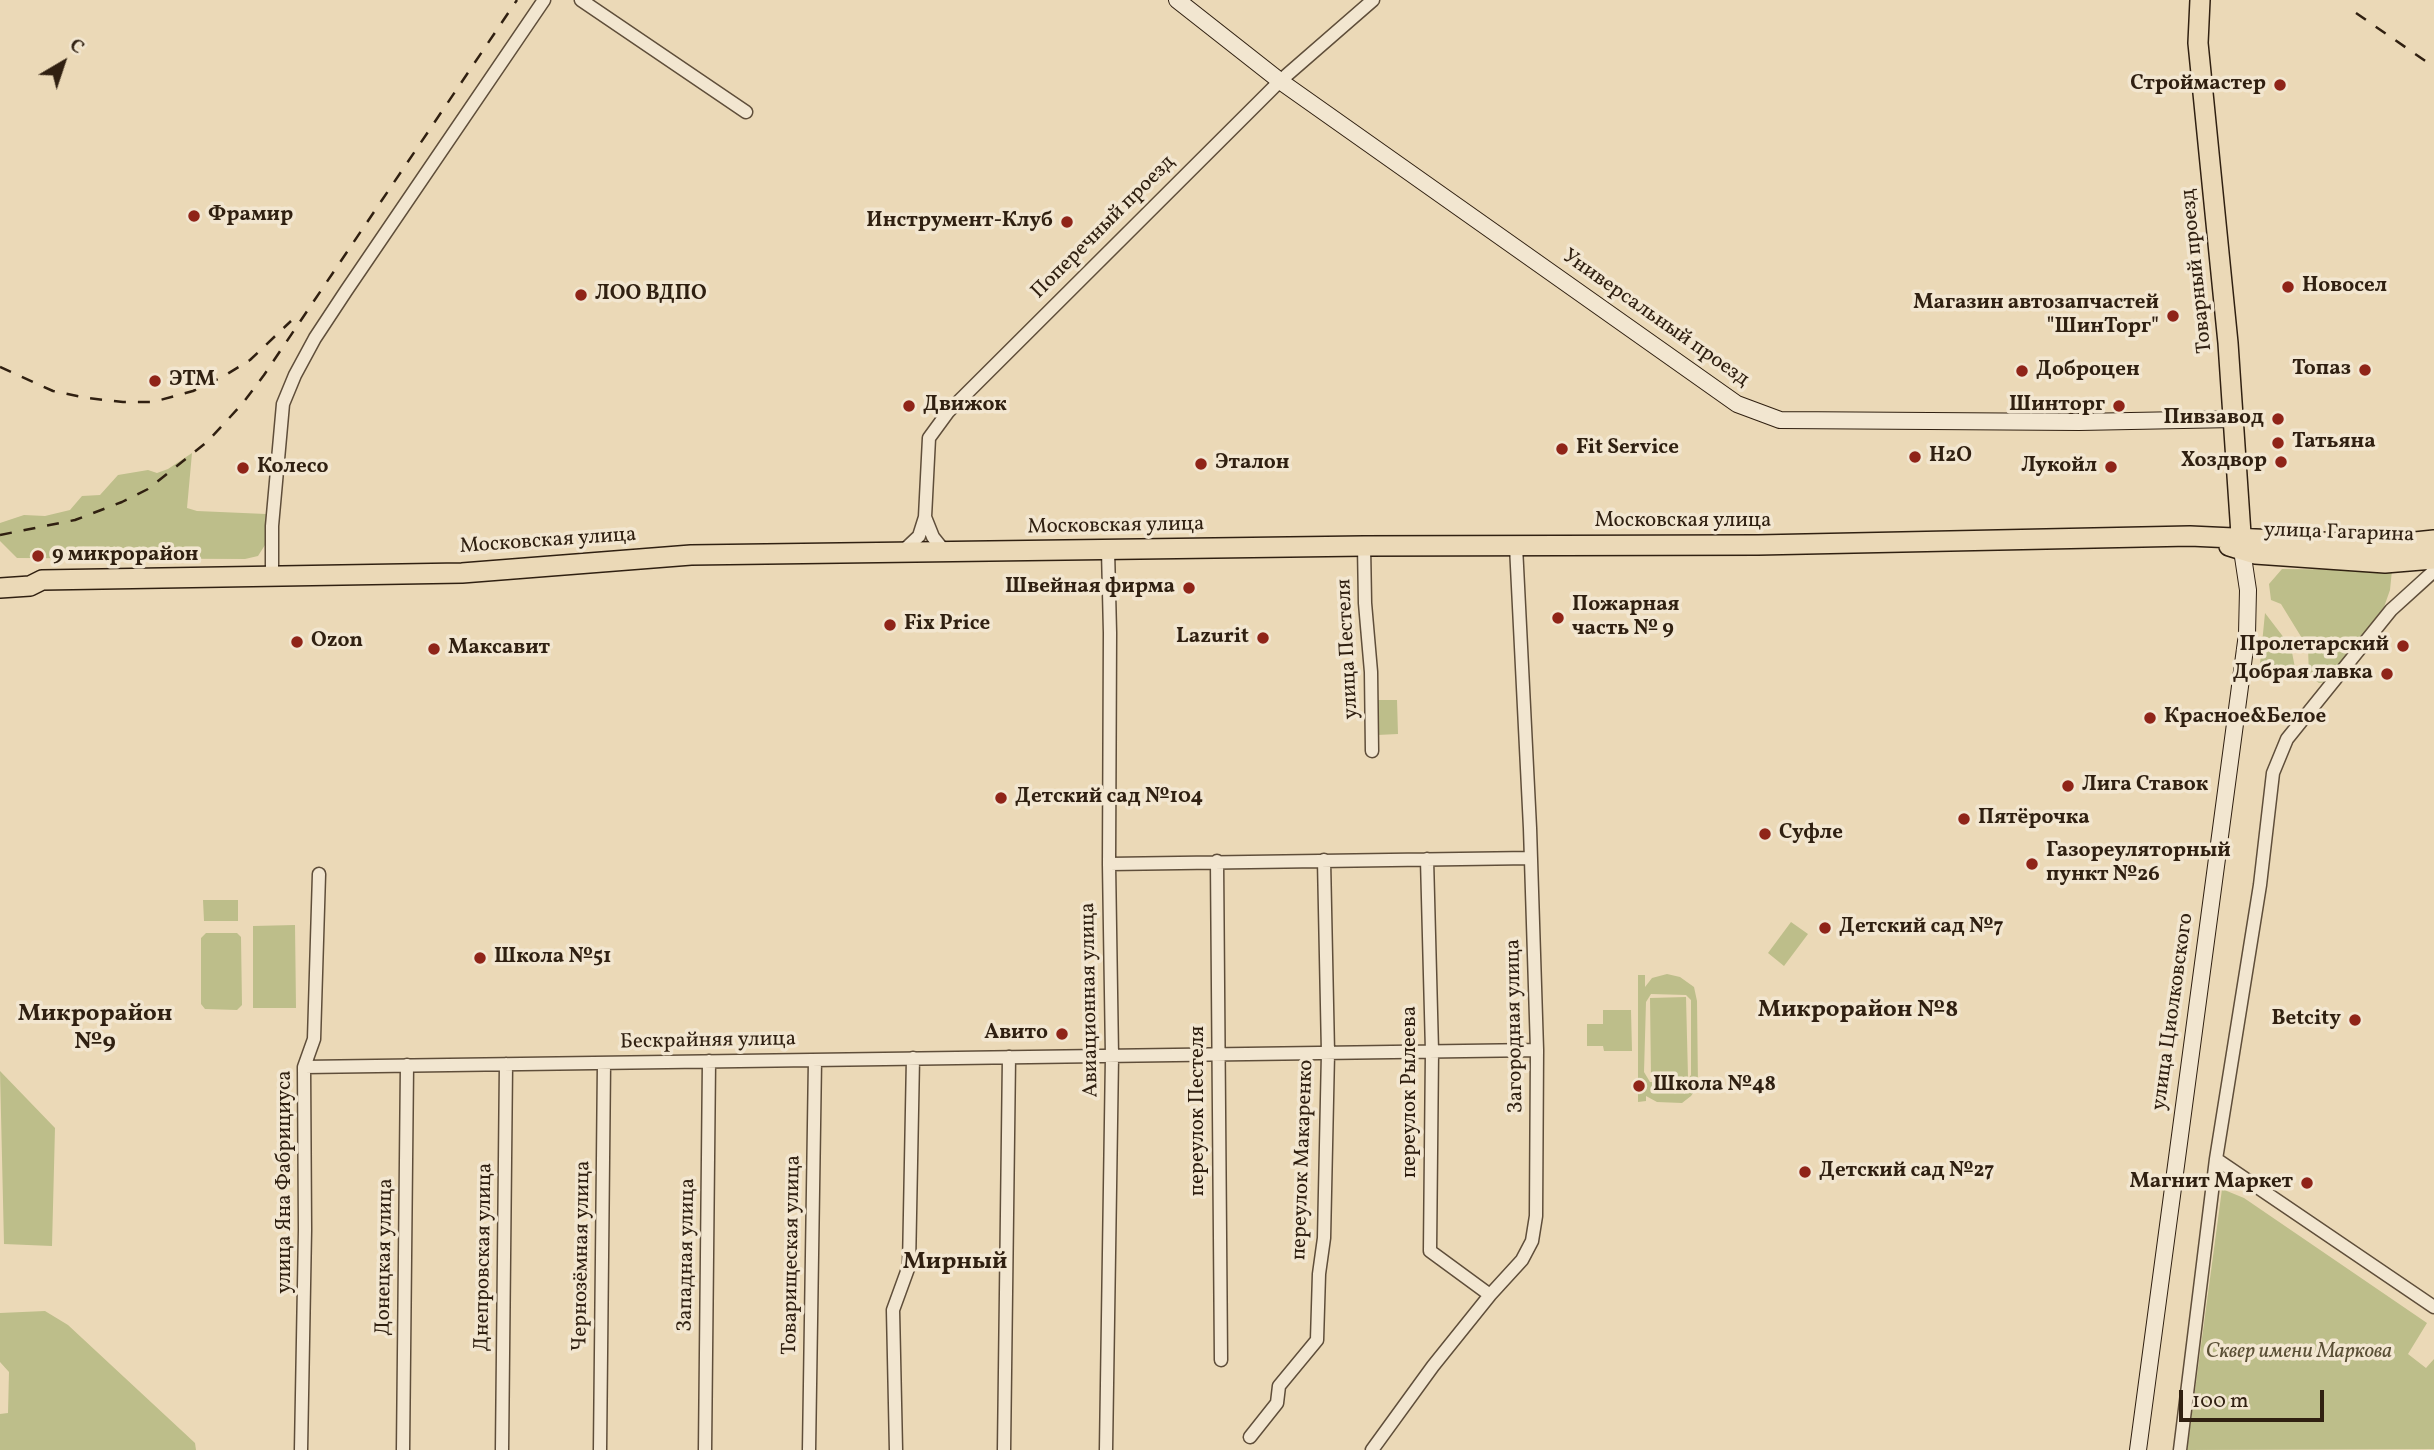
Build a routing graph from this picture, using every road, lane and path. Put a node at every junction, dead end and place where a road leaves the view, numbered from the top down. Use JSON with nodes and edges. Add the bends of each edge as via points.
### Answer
{"nodes":[{"id":1,"x":544,"y":0,"type":"edge"},
{"id":2,"x":581,"y":0,"type":"edge"},
{"id":3,"x":1177,"y":0,"type":"edge"},
{"id":4,"x":1373,"y":0,"type":"edge"},
{"id":5,"x":2200,"y":0,"type":"edge"},
{"id":6,"x":1280,"y":81,"type":"junction"},
{"id":7,"x":746,"y":112,"type":"dead end"},
{"id":8,"x":2235,"y":419,"type":"junction"},
{"id":9,"x":925,"y":517,"type":"junction"},
{"id":10,"x":2434,"y":540,"type":"edge"},
{"id":11,"x":2241,"y":544,"type":"junction"},
{"id":12,"x":1364,"y":546,"type":"junction"},
{"id":13,"x":1516,"y":546,"type":"junction"},
{"id":14,"x":1108,"y":550,"type":"junction"},
{"id":15,"x":945,"y":552,"type":"junction"},
{"id":16,"x":901,"y":553,"type":"junction"},
{"id":17,"x":2434,"y":559,"type":"edge"},
{"id":18,"x":2434,"y":571,"type":"edge"},
{"id":19,"x":0,"y":576,"type":"edge"},
{"id":20,"x":272,"y":577,"type":"junction"},
{"id":21,"x":42,"y":580,"type":"junction"},
{"id":22,"x":0,"y":588,"type":"edge"},
{"id":23,"x":1372,"y":751,"type":"dead end"},
{"id":24,"x":1531,"y":858,"type":"junction"},
{"id":25,"x":1427,"y":859,"type":"junction"},
{"id":26,"x":1324,"y":860,"type":"junction"},
{"id":27,"x":1217,"y":861,"type":"junction"},
{"id":28,"x":1109,"y":864,"type":"junction"},
{"id":29,"x":318,"y":874,"type":"dead end"},
{"id":30,"x":1537,"y":1050,"type":"junction"},
{"id":31,"x":1432,"y":1051,"type":"junction"},
{"id":32,"x":1328,"y":1053,"type":"junction"},
{"id":33,"x":1218,"y":1054,"type":"junction"},
{"id":34,"x":1112,"y":1056,"type":"junction"},
{"id":35,"x":1009,"y":1057,"type":"junction"},
{"id":36,"x":913,"y":1058,"type":"junction"},
{"id":37,"x":815,"y":1060,"type":"junction"},
{"id":38,"x":709,"y":1061,"type":"junction"},
{"id":39,"x":604,"y":1063,"type":"junction"},
{"id":40,"x":506,"y":1064,"type":"junction"},
{"id":41,"x":407,"y":1065,"type":"junction"},
{"id":42,"x":304,"y":1067,"type":"junction"},
{"id":43,"x":2216,"y":1159,"type":"junction"},
{"id":44,"x":1490,"y":1295,"type":"junction"},
{"id":45,"x":2434,"y":1307,"type":"edge"},
{"id":46,"x":1221,"y":1360,"type":"dead end"},
{"id":47,"x":1250,"y":1437,"type":"dead end"},
{"id":48,"x":301,"y":1450,"type":"edge"},
{"id":49,"x":403,"y":1450,"type":"edge"},
{"id":50,"x":502,"y":1450,"type":"edge"},
{"id":51,"x":600,"y":1450,"type":"edge"},
{"id":52,"x":705,"y":1450,"type":"edge"},
{"id":53,"x":809,"y":1450,"type":"edge"},
{"id":54,"x":896,"y":1450,"type":"edge"},
{"id":55,"x":1004,"y":1450,"type":"edge"},
{"id":56,"x":1106,"y":1450,"type":"edge"},
{"id":57,"x":1372,"y":1450,"type":"edge"},
{"id":58,"x":2138,"y":1450,"type":"edge"},
{"id":59,"x":2180,"y":1450,"type":"edge"}],
"edges":[{"from":1,"to":20,"type":"street","via":[[346,291],[295,375],[283,404]]},
{"from":2,"to":7,"type":"street"},
{"from":3,"to":6,"type":"street","name":"Универсальный проезд"},
{"from":4,"to":6,"type":"street","name":"Поперечный проезд"},
{"from":5,"to":8,"type":"main road","name":"Товарный проезд","via":[[2198,43]]},
{"from":6,"to":8,"type":"street","name":"Универсальный проезд","via":[[1737,404],[1780,420]]},
{"from":6,"to":9,"type":"street","name":"Поперечный проезд","via":[[948,412],[929,438]]},
{"from":8,"to":11,"type":"main road","name":"Товарный проезд"},
{"from":9,"to":15,"type":"street"},
{"from":9,"to":16,"type":"street","name":"Поперечный проезд","via":[[919,536]]},
{"from":10,"to":11,"type":"main road","name":"улица Гагарина","via":[[2386,545]]},
{"from":11,"to":13,"type":"main road","name":"Московская улица","via":[[2190,536]]},
{"from":11,"to":17,"type":"main road","name":"улица Гагарина","via":[[2255,554],[2385,563]]},
{"from":11,"to":58,"type":"street","name":"улица Циолковского","via":[[2248,590],[2247,634]]},
{"from":12,"to":13,"type":"main road","name":"Московская улица"},
{"from":12,"to":14,"type":"main road","name":"Московская улица"},
{"from":12,"to":23,"type":"street","name":"улица Пестеля"},
{"from":13,"to":24,"type":"street","name":"Загородная улица"},
{"from":14,"to":15,"type":"main road","name":"Московская улица"},
{"from":14,"to":28,"type":"street","name":"Авиационная улица"},
{"from":15,"to":16,"type":"main road","name":"Московская улица"},
{"from":16,"to":20,"type":"main road","name":"Московская улица","via":[[673,555],[463,573]]},
{"from":18,"to":43,"type":"street","via":[[2391,610],[2287,738],[2273,773],[2260,885]]},
{"from":19,"to":21,"type":"main road","name":"Московская улица","via":[[32,575]]},
{"from":20,"to":21,"type":"main road","name":"Московская улица"},
{"from":21,"to":22,"type":"main road","name":"Московская улица","via":[[30,586]]},
{"from":24,"to":25,"type":"street"},
{"from":24,"to":30,"type":"street","name":"Загородная улица"},
{"from":25,"to":26,"type":"street"},
{"from":25,"to":31,"type":"street","name":"переулок Рылеева"},
{"from":26,"to":27,"type":"street"},
{"from":26,"to":32,"type":"street","name":"переулок Макаренко"},
{"from":27,"to":28,"type":"street"},
{"from":27,"to":33,"type":"street","name":"переулок Пестеля"},
{"from":28,"to":34,"type":"street","name":"Авиационная улица"},
{"from":29,"to":42,"type":"street","name":"улица Яна Фабрициуса","via":[[314,1039]]},
{"from":30,"to":31,"type":"street","name":"Бескрайняя улица"},
{"from":30,"to":44,"type":"street","name":"Загородная улица","via":[[1532,1241],[1522,1260]]},
{"from":31,"to":32,"type":"street","name":"Бескрайняя улица"},
{"from":31,"to":44,"type":"street","name":"переулок Рылеева","via":[[1430,1251]]},
{"from":32,"to":33,"type":"street","name":"Бескрайняя улица"},
{"from":32,"to":47,"type":"street","name":"переулок Макаренко","via":[[1317,1340],[1279,1386],[1277,1403]]},
{"from":33,"to":34,"type":"street","name":"Бескрайняя улица"},
{"from":33,"to":46,"type":"street","name":"переулок Пестеля"},
{"from":34,"to":35,"type":"street","name":"Бескрайняя улица"},
{"from":34,"to":56,"type":"street","name":"Авиационная улица"},
{"from":35,"to":36,"type":"street","name":"Бескрайняя улица"},
{"from":35,"to":55,"type":"street"},
{"from":36,"to":37,"type":"street","name":"Бескрайняя улица"},
{"from":36,"to":54,"type":"street","via":[[909,1265],[893,1310]]},
{"from":37,"to":38,"type":"street","name":"Бескрайняя улица"},
{"from":37,"to":53,"type":"street","name":"Товарищеская улица"},
{"from":38,"to":39,"type":"street","name":"Бескрайняя улица"},
{"from":38,"to":52,"type":"street","name":"Западная улица"},
{"from":39,"to":40,"type":"street","name":"Бескрайняя улица"},
{"from":39,"to":51,"type":"street","name":"Чернозёмная улица"},
{"from":40,"to":41,"type":"street","name":"Бескрайняя улица"},
{"from":40,"to":50,"type":"street","name":"Днепровская улица"},
{"from":41,"to":42,"type":"street","name":"Бескрайняя улица"},
{"from":41,"to":49,"type":"street","name":"Донецкая улица"},
{"from":42,"to":48,"type":"street","name":"улица Яна Фабрициуса"},
{"from":43,"to":45,"type":"street"},
{"from":43,"to":59,"type":"street"},
{"from":44,"to":57,"type":"street","name":"Загородная улица"}]}
